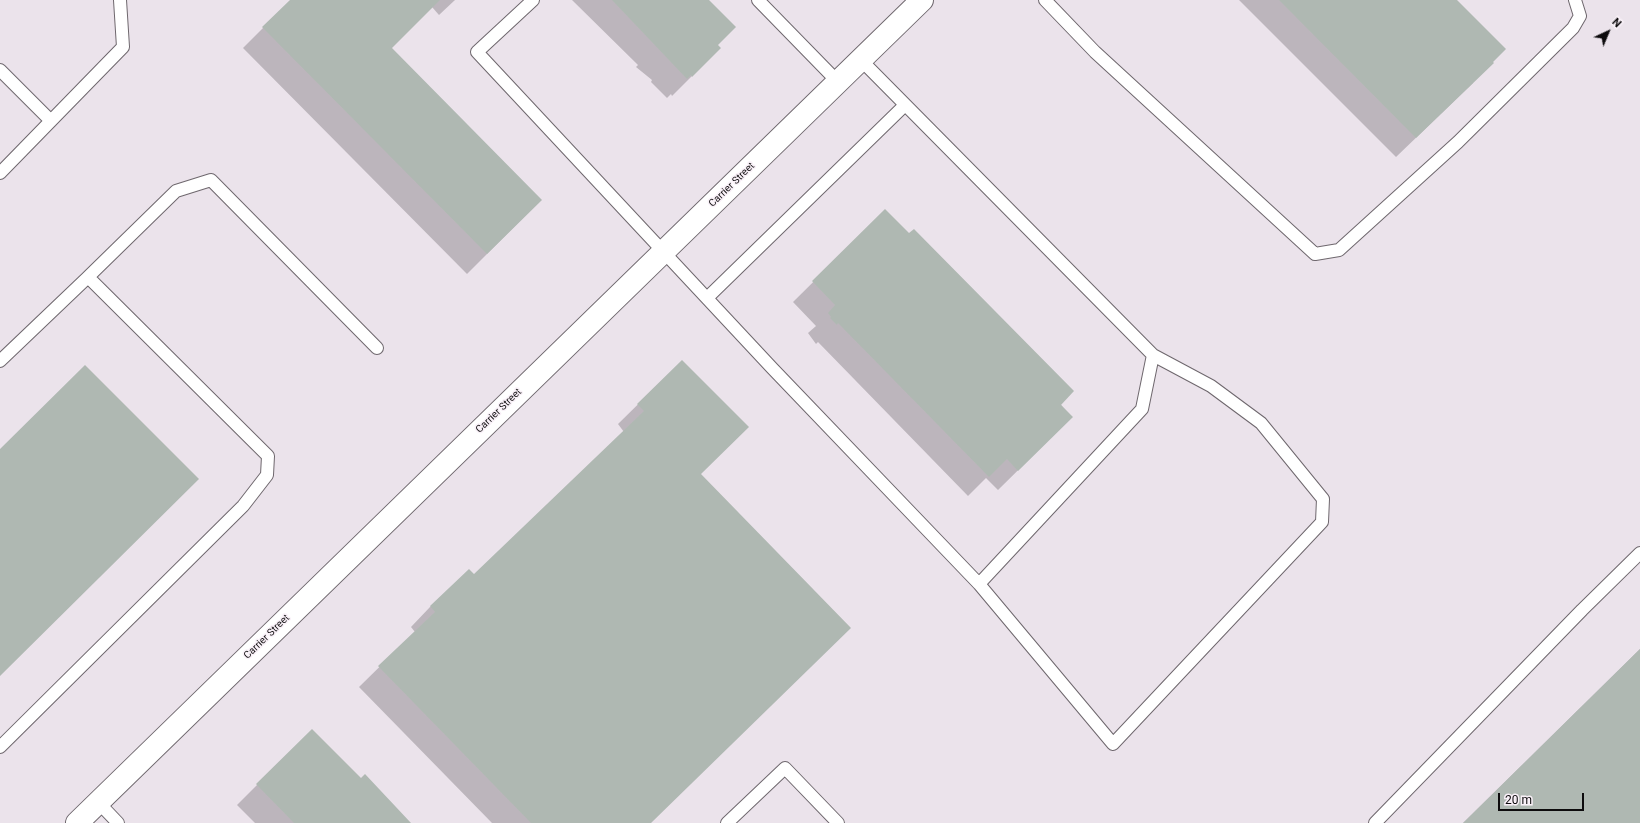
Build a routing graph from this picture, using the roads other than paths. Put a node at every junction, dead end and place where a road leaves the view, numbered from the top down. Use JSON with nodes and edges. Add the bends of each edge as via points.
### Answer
{"nodes":[{"id":1,"x":120,"y":0,"type":"edge"},
{"id":2,"x":534,"y":0,"type":"edge"},
{"id":3,"x":758,"y":0,"type":"edge"},
{"id":4,"x":922,"y":0,"type":"edge"},
{"id":5,"x":1045,"y":0,"type":"edge"},
{"id":6,"x":1575,"y":0,"type":"edge"},
{"id":7,"x":861,"y":60,"type":"junction"},
{"id":8,"x":0,"y":70,"type":"edge"},
{"id":9,"x":838,"y":82,"type":"junction"},
{"id":10,"x":905,"y":105,"type":"junction"},
{"id":11,"x":51,"y":121,"type":"junction"},
{"id":12,"x":0,"y":173,"type":"edge"},
{"id":13,"x":664,"y":252,"type":"junction"},
{"id":14,"x":88,"y":277,"type":"junction"},
{"id":15,"x":707,"y":298,"type":"junction"},
{"id":16,"x":377,"y":348,"type":"dead end"},
{"id":17,"x":1153,"y":355,"type":"junction"},
{"id":18,"x":0,"y":361,"type":"edge"},
{"id":19,"x":1640,"y":553,"type":"edge"},
{"id":20,"x":979,"y":584,"type":"junction"},
{"id":21,"x":0,"y":747,"type":"edge"},
{"id":22,"x":98,"y":802,"type":"junction"},
{"id":23,"x":77,"y":823,"type":"edge"},
{"id":24,"x":118,"y":823,"type":"edge"},
{"id":25,"x":727,"y":823,"type":"edge"},
{"id":26,"x":838,"y":823,"type":"edge"},
{"id":27,"x":1375,"y":823,"type":"edge"}],
"edges":[{"from":1,"to":11,"type":"lane","via":[[123,47]]},
{"from":2,"to":13,"type":"lane","via":[[477,52]]},
{"from":3,"to":9,"type":"lane"},
{"from":4,"to":7,"type":"street","name":"Carrier Street"},
{"from":5,"to":6,"type":"lane","via":[[1095,52],[1315,254],[1339,250],[1458,142],[1573,28],[1580,16]]},
{"from":7,"to":9,"type":"street","name":"Carrier Street"},
{"from":7,"to":10,"type":"lane"},
{"from":8,"to":11,"type":"lane"},
{"from":9,"to":13,"type":"street","name":"Carrier Street"},
{"from":10,"to":15,"type":"lane"},
{"from":10,"to":17,"type":"lane"},
{"from":11,"to":12,"type":"lane"},
{"from":13,"to":15,"type":"lane"},
{"from":13,"to":22,"type":"street","name":"Carrier Street"},
{"from":14,"to":16,"type":"lane","via":[[176,191],[211,180]]},
{"from":14,"to":18,"type":"lane"},
{"from":14,"to":21,"type":"lane","via":[[268,456],[267,475],[243,506]]},
{"from":15,"to":20,"type":"lane"},
{"from":17,"to":20,"type":"lane","via":[[1142,409]]},
{"from":17,"to":20,"type":"lane","via":[[1211,386],[1261,424],[1323,499],[1322,522],[1113,744]]},
{"from":19,"to":27,"type":"lane"},
{"from":22,"to":23,"type":"street","name":"Carrier Street"},
{"from":22,"to":24,"type":"lane"},
{"from":25,"to":26,"type":"lane","via":[[785,768]]}]}
